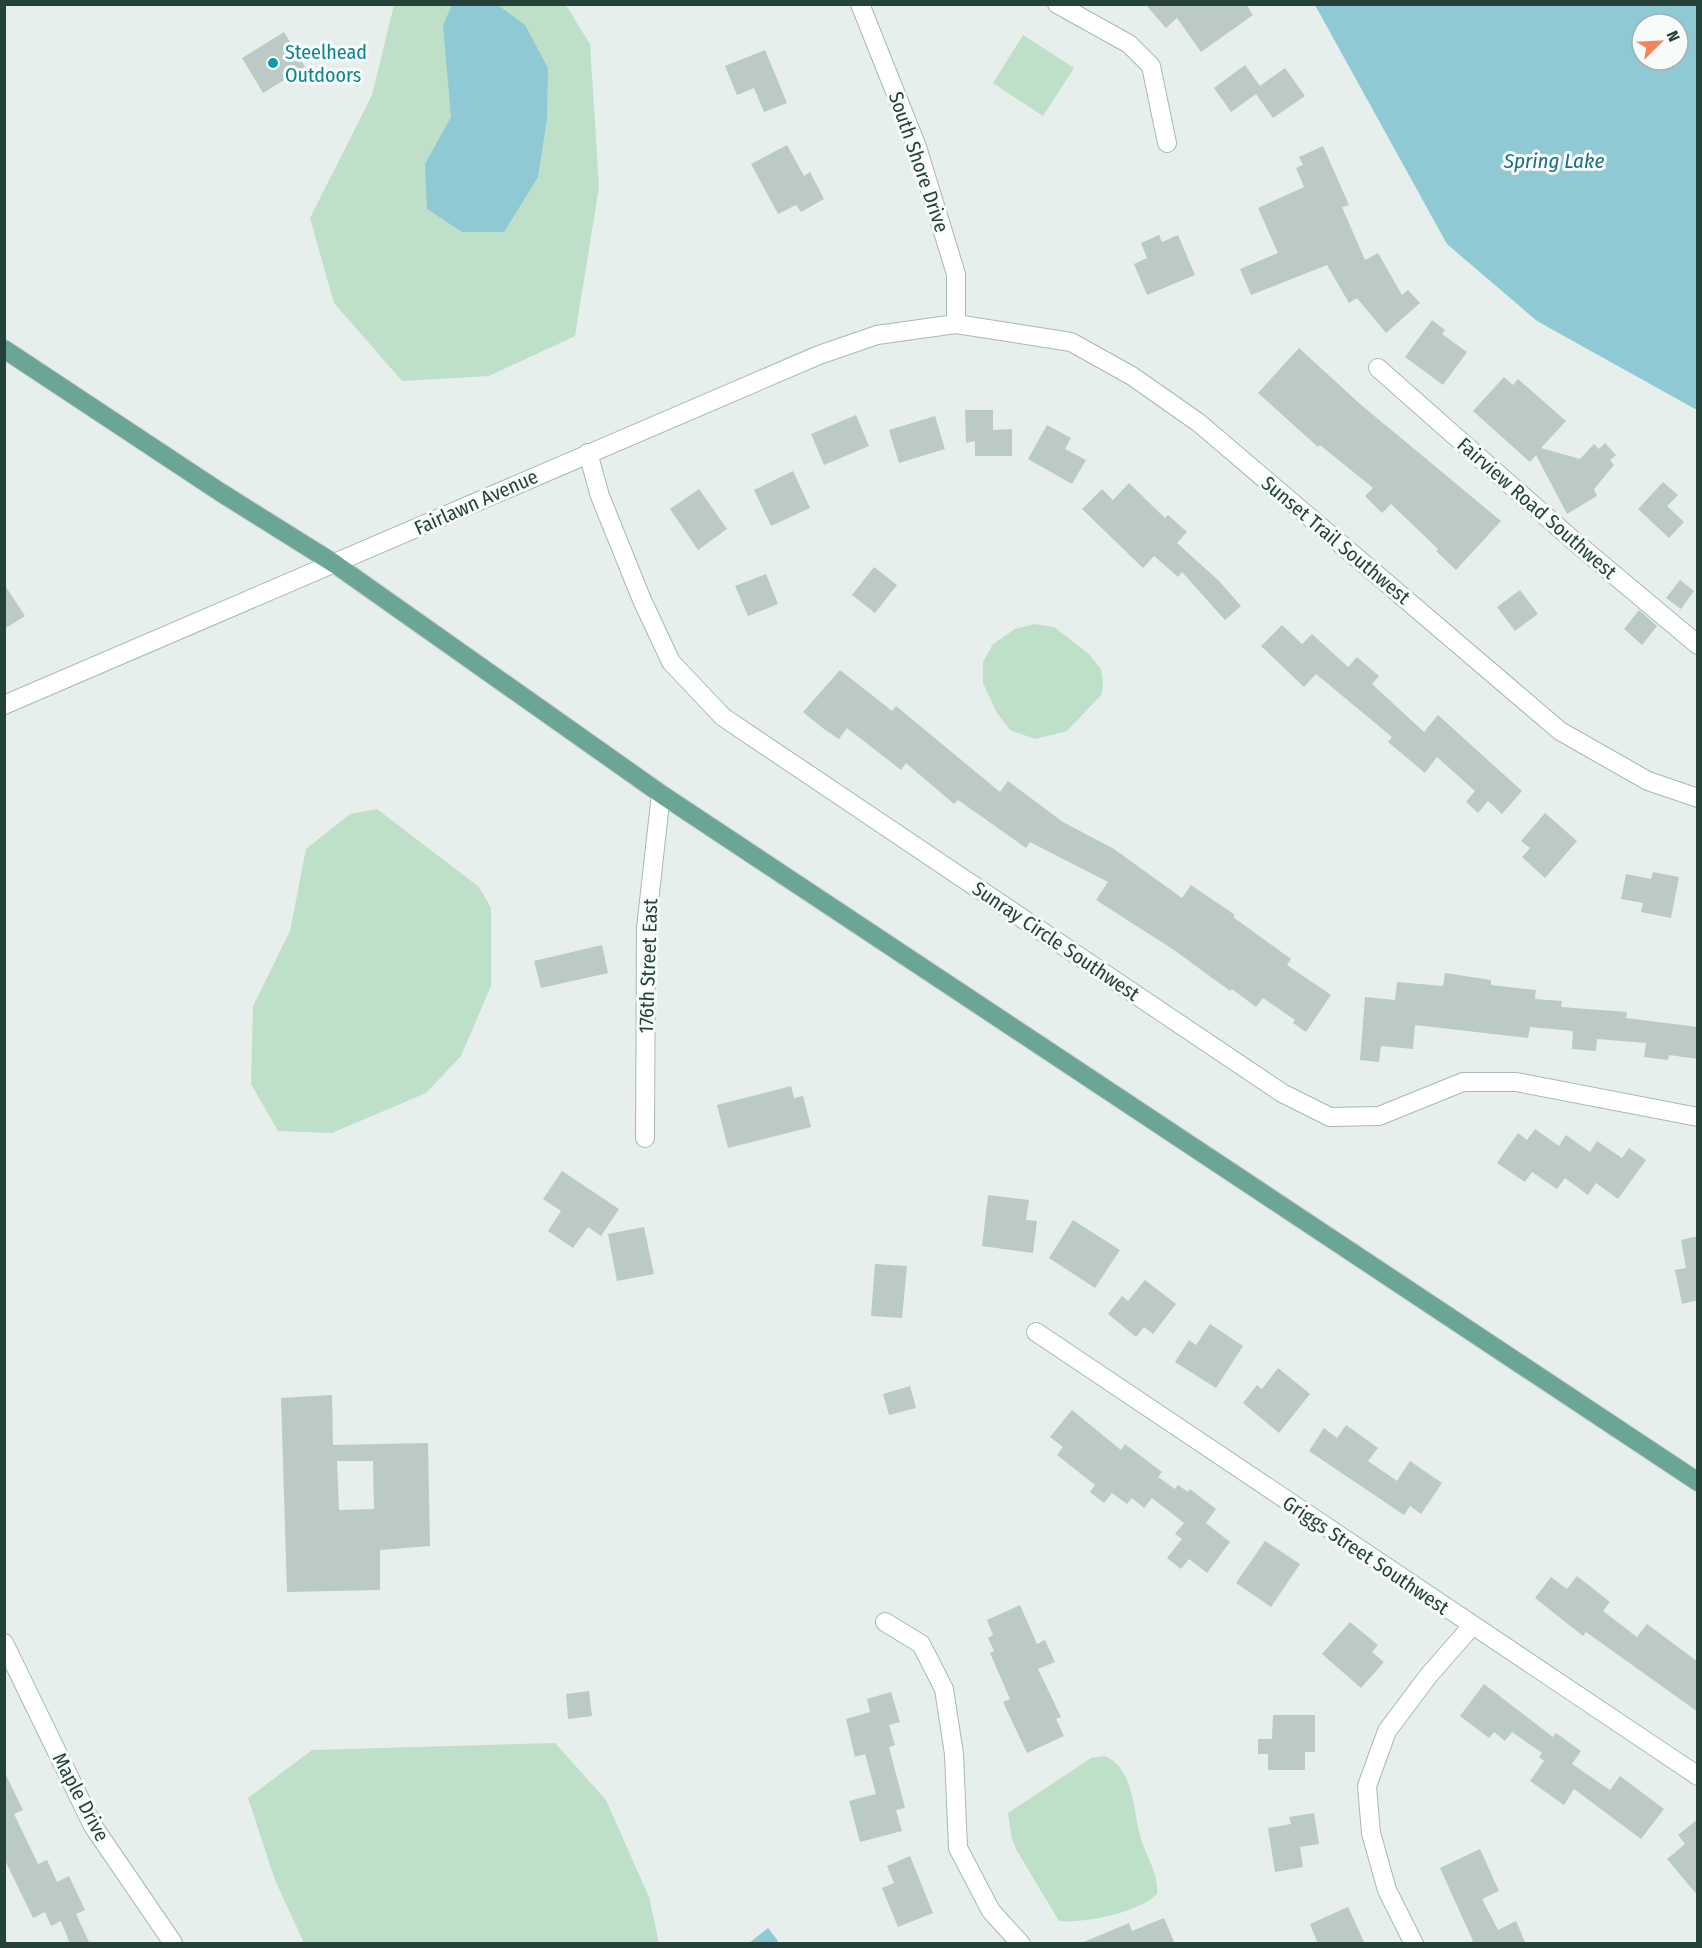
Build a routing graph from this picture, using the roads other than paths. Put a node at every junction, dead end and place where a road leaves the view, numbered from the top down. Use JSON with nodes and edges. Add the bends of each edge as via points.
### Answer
{"nodes":[{"id":1,"x":860,"y":4,"type":"edge"},
{"id":2,"x":1056,"y":4,"type":"edge"},
{"id":3,"x":1167,"y":143,"type":"dead end"},
{"id":4,"x":956,"y":324,"type":"junction"},
{"id":5,"x":4,"y":348,"type":"edge"},
{"id":6,"x":1378,"y":368,"type":"dead end"},
{"id":7,"x":588,"y":453,"type":"junction"},
{"id":8,"x":335,"y":564,"type":"junction"},
{"id":9,"x":1698,"y":645,"type":"edge"},
{"id":10,"x":4,"y":705,"type":"edge"},
{"id":11,"x":661,"y":794,"type":"junction"},
{"id":12,"x":1698,"y":798,"type":"edge"},
{"id":13,"x":1698,"y":1117,"type":"edge"},
{"id":14,"x":645,"y":1138,"type":"dead end"},
{"id":15,"x":1036,"y":1332,"type":"dead end"},
{"id":16,"x":1698,"y":1482,"type":"edge"},
{"id":17,"x":885,"y":1622,"type":"dead end"},
{"id":18,"x":1472,"y":1626,"type":"junction"},
{"id":19,"x":4,"y":1642,"type":"edge"},
{"id":20,"x":1698,"y":1776,"type":"edge"},
{"id":21,"x":1010,"y":1940,"type":"edge"},
{"id":22,"x":173,"y":1943,"type":"edge"},
{"id":23,"x":1414,"y":1944,"type":"edge"}],
"edges":[{"from":1,"to":4,"type":"street","name":"South Shore Drive","via":[[917,147],[956,274]]},
{"from":2,"to":3,"type":"street","via":[[1129,44],[1151,66]]},
{"from":4,"to":7,"type":"street","name":"Fairlawn Avenue","via":[[877,335],[819,355]]},
{"from":4,"to":12,"type":"street","name":"Sunset Trail Southwest","via":[[1071,342],[1132,376],[1199,423],[1560,731],[1648,781]]},
{"from":5,"to":8,"type":"main road"},
{"from":6,"to":9,"type":"street","name":"Fairview Road Southwest"},
{"from":7,"to":8,"type":"street","name":"Fairlawn Avenue"},
{"from":7,"to":13,"type":"street","name":"Sunray Circle Southwest","via":[[604,507],[671,662],[723,717],[1282,1093],[1330,1117],[1379,1116],[1463,1082],[1516,1082]]},
{"from":8,"to":10,"type":"street","name":"Fairlawn Avenue"},
{"from":8,"to":11,"type":"main road"},
{"from":11,"to":14,"type":"street","name":"176th Street East","via":[[646,928]]},
{"from":11,"to":16,"type":"main road"},
{"from":15,"to":18,"type":"street","name":"Griggs Street Southwest"},
{"from":17,"to":21,"type":"street","via":[[921,1644],[944,1689],[954,1754],[958,1848]]},
{"from":18,"to":20,"type":"street","name":"Griggs Street Southwest"},
{"from":18,"to":23,"type":"street","via":[[1388,1731],[1367,1786],[1371,1833],[1387,1890]]},
{"from":19,"to":22,"type":"street","name":"Maple Drive","via":[[93,1826]]}]}
